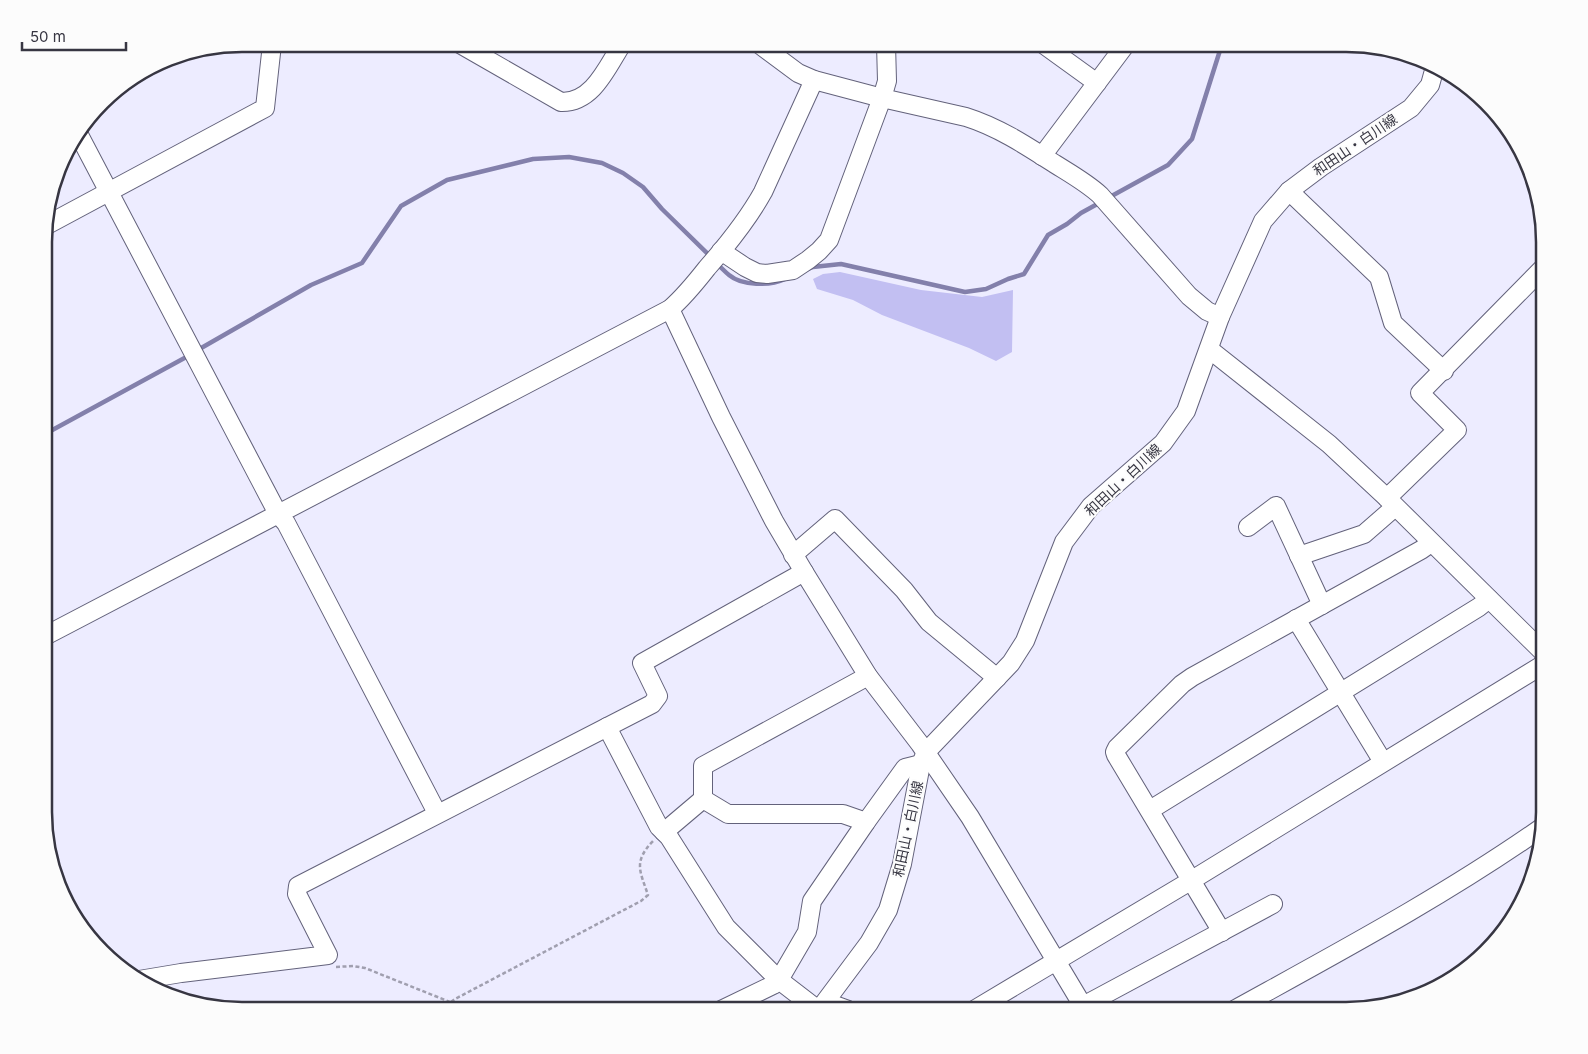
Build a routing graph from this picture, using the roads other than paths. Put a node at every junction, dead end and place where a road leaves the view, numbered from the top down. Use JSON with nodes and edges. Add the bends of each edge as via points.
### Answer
{"nodes":[{"id":1,"x":271,"y":52,"type":"edge"},
{"id":2,"x":474,"y":52,"type":"edge"},
{"id":3,"x":617,"y":52,"type":"edge"},
{"id":4,"x":769,"y":52,"type":"edge"},
{"id":5,"x":886,"y":52,"type":"edge"},
{"id":6,"x":1054,"y":52,"type":"edge"},
{"id":7,"x":1120,"y":52,"type":"edge"},
{"id":8,"x":1433,"y":74,"type":"edge"},
{"id":9,"x":814,"y":80,"type":"junction"},
{"id":10,"x":1097,"y":83,"type":"junction"},
{"id":11,"x":882,"y":98,"type":"junction"},
{"id":12,"x":82,"y":141,"type":"edge"},
{"id":13,"x":1042,"y":156,"type":"junction"},
{"id":14,"x":1289,"y":192,"type":"junction"},
{"id":15,"x":109,"y":193,"type":"junction"},
{"id":16,"x":54,"y":222,"type":"edge"},
{"id":17,"x":717,"y":256,"type":"junction"},
{"id":18,"x":1536,"y":275,"type":"edge"},
{"id":19,"x":670,"y":309,"type":"junction"},
{"id":20,"x":1220,"y":317,"type":"junction"},
{"id":21,"x":1209,"y":348,"type":"junction"},
{"id":22,"x":1444,"y":370,"type":"junction"},
{"id":23,"x":1391,"y":503,"type":"junction"},
{"id":24,"x":278,"y":514,"type":"junction"},
{"id":25,"x":1248,"y":527,"type":"dead end"},
{"id":26,"x":1431,"y":542,"type":"junction"},
{"id":27,"x":793,"y":555,"type":"junction"},
{"id":28,"x":1299,"y":556,"type":"junction"},
{"id":29,"x":804,"y":572,"type":"junction"},
{"id":30,"x":1489,"y":599,"type":"junction"},
{"id":31,"x":1322,"y":605,"type":"junction"},
{"id":32,"x":1296,"y":619,"type":"junction"},
{"id":33,"x":52,"y":632,"type":"edge"},
{"id":34,"x":1536,"y":645,"type":"edge"},
{"id":35,"x":1536,"y":669,"type":"edge"},
{"id":36,"x":868,"y":676,"type":"junction"},
{"id":37,"x":996,"y":678,"type":"junction"},
{"id":38,"x":1341,"y":692,"type":"junction"},
{"id":39,"x":607,"y":727,"type":"junction"},
{"id":40,"x":924,"y":758,"type":"junction"},
{"id":41,"x":1383,"y":762,"type":"junction"},
{"id":42,"x":703,"y":799,"type":"junction"},
{"id":43,"x":1150,"y":810,"type":"junction"},
{"id":44,"x":437,"y":813,"type":"junction"},
{"id":45,"x":866,"y":822,"type":"junction"},
{"id":46,"x":664,"y":832,"type":"junction"},
{"id":47,"x":1534,"y":832,"type":"edge"},
{"id":48,"x":1192,"y":880,"type":"junction"},
{"id":49,"x":1273,"y":904,"type":"dead end"},
{"id":50,"x":1222,"y":932,"type":"junction"},
{"id":51,"x":1056,"y":962,"type":"junction"},
{"id":52,"x":151,"y":978,"type":"edge"},
{"id":53,"x":779,"y":980,"type":"junction"},
{"id":54,"x":738,"y":1002,"type":"edge"},
{"id":55,"x":813,"y":1002,"type":"edge"},
{"id":56,"x":825,"y":1002,"type":"edge"},
{"id":57,"x":988,"y":1002,"type":"edge"},
{"id":58,"x":1081,"y":1002,"type":"edge"},
{"id":59,"x":1091,"y":1002,"type":"edge"},
{"id":60,"x":1249,"y":1002,"type":"edge"}],
"edges":[{"from":1,"to":15,"type":"street","via":[[265,108]]},
{"from":2,"to":3,"type":"street","via":[[561,102],[570,102],[588,93]]},
{"from":4,"to":9,"type":"street","via":[[798,74]]},
{"from":5,"to":11,"type":"street","via":[[887,81]]},
{"from":6,"to":10,"type":"street"},
{"from":7,"to":10,"type":"street"},
{"from":8,"to":14,"type":"street","name":"和田山・白川線","via":[[1430,85],[1411,108]]},
{"from":9,"to":11,"type":"street"},
{"from":9,"to":17,"type":"street","via":[[763,192]]},
{"from":10,"to":13,"type":"street"},
{"from":11,"to":13,"type":"street","via":[[987,123]]},
{"from":11,"to":17,"type":"street","via":[[829,240],[819,251],[793,270],[767,274]]},
{"from":12,"to":15,"type":"street"},
{"from":13,"to":20,"type":"street","via":[[1100,195],[1189,296]]},
{"from":14,"to":20,"type":"street","name":"和田山・白川線","via":[[1263,221]]},
{"from":14,"to":22,"type":"street","via":[[1379,277],[1393,324]]},
{"from":15,"to":16,"type":"street"},
{"from":15,"to":24,"type":"street"},
{"from":17,"to":19,"type":"street"},
{"from":18,"to":22,"type":"street"},
{"from":19,"to":24,"type":"street"},
{"from":19,"to":27,"type":"street","via":[[721,417]]},
{"from":20,"to":21,"type":"street","name":"和田山・白川線"},
{"from":21,"to":23,"type":"street","via":[[1329,444]]},
{"from":21,"to":37,"type":"street","name":"和田山・白川線","via":[[1186,411],[1163,443],[1091,506],[1064,542],[1025,641],[1011,663]]},
{"from":22,"to":23,"type":"street","via":[[1420,393],[1456,430]]},
{"from":23,"to":26,"type":"street"},
{"from":23,"to":28,"type":"street","via":[[1364,534]]},
{"from":24,"to":33,"type":"street"},
{"from":24,"to":44,"type":"street","via":[[286,523]]},
{"from":25,"to":28,"type":"street","via":[[1276,506]]},
{"from":26,"to":30,"type":"street"},
{"from":26,"to":31,"type":"street"},
{"from":27,"to":29,"type":"street"},
{"from":27,"to":37,"type":"street","via":[[835,519],[904,590],[929,622]]},
{"from":28,"to":31,"type":"street"},
{"from":29,"to":36,"type":"street"},
{"from":29,"to":39,"type":"street","via":[[642,662],[658,696],[652,704]]},
{"from":30,"to":34,"type":"street"},
{"from":30,"to":38,"type":"street"},
{"from":31,"to":32,"type":"street"},
{"from":32,"to":38,"type":"street"},
{"from":32,"to":43,"type":"street","via":[[1182,684],[1117,748],[1116,756]]},
{"from":35,"to":41,"type":"street"},
{"from":36,"to":40,"type":"street"},
{"from":36,"to":42,"type":"street","via":[[704,766]]},
{"from":37,"to":40,"type":"street","name":"和田山・白川線"},
{"from":38,"to":41,"type":"street"},
{"from":38,"to":43,"type":"street"},
{"from":39,"to":44,"type":"street"},
{"from":39,"to":46,"type":"street"},
{"from":40,"to":45,"type":"street","via":[[905,768]]},
{"from":40,"to":51,"type":"street","via":[[970,816]]},
{"from":40,"to":56,"type":"street","name":"和田山・白川線","via":[[902,864],[888,910],[869,943]]},
{"from":41,"to":48,"type":"street"},
{"from":42,"to":45,"type":"street","via":[[728,814],[843,814]]},
{"from":42,"to":46,"type":"street"},
{"from":43,"to":48,"type":"street"},
{"from":44,"to":52,"type":"street","via":[[298,886],[298,894],[328,955]]},
{"from":45,"to":53,"type":"street","via":[[812,901],[807,932]]},
{"from":46,"to":53,"type":"street","via":[[726,927]]},
{"from":47,"to":60,"type":"street","via":[[1364,939]]},
{"from":48,"to":50,"type":"street"},
{"from":48,"to":51,"type":"street"},
{"from":49,"to":50,"type":"street"},
{"from":50,"to":59,"type":"street"},
{"from":51,"to":57,"type":"street"},
{"from":51,"to":58,"type":"street"},
{"from":53,"to":54,"type":"street"},
{"from":53,"to":55,"type":"street"}]}
